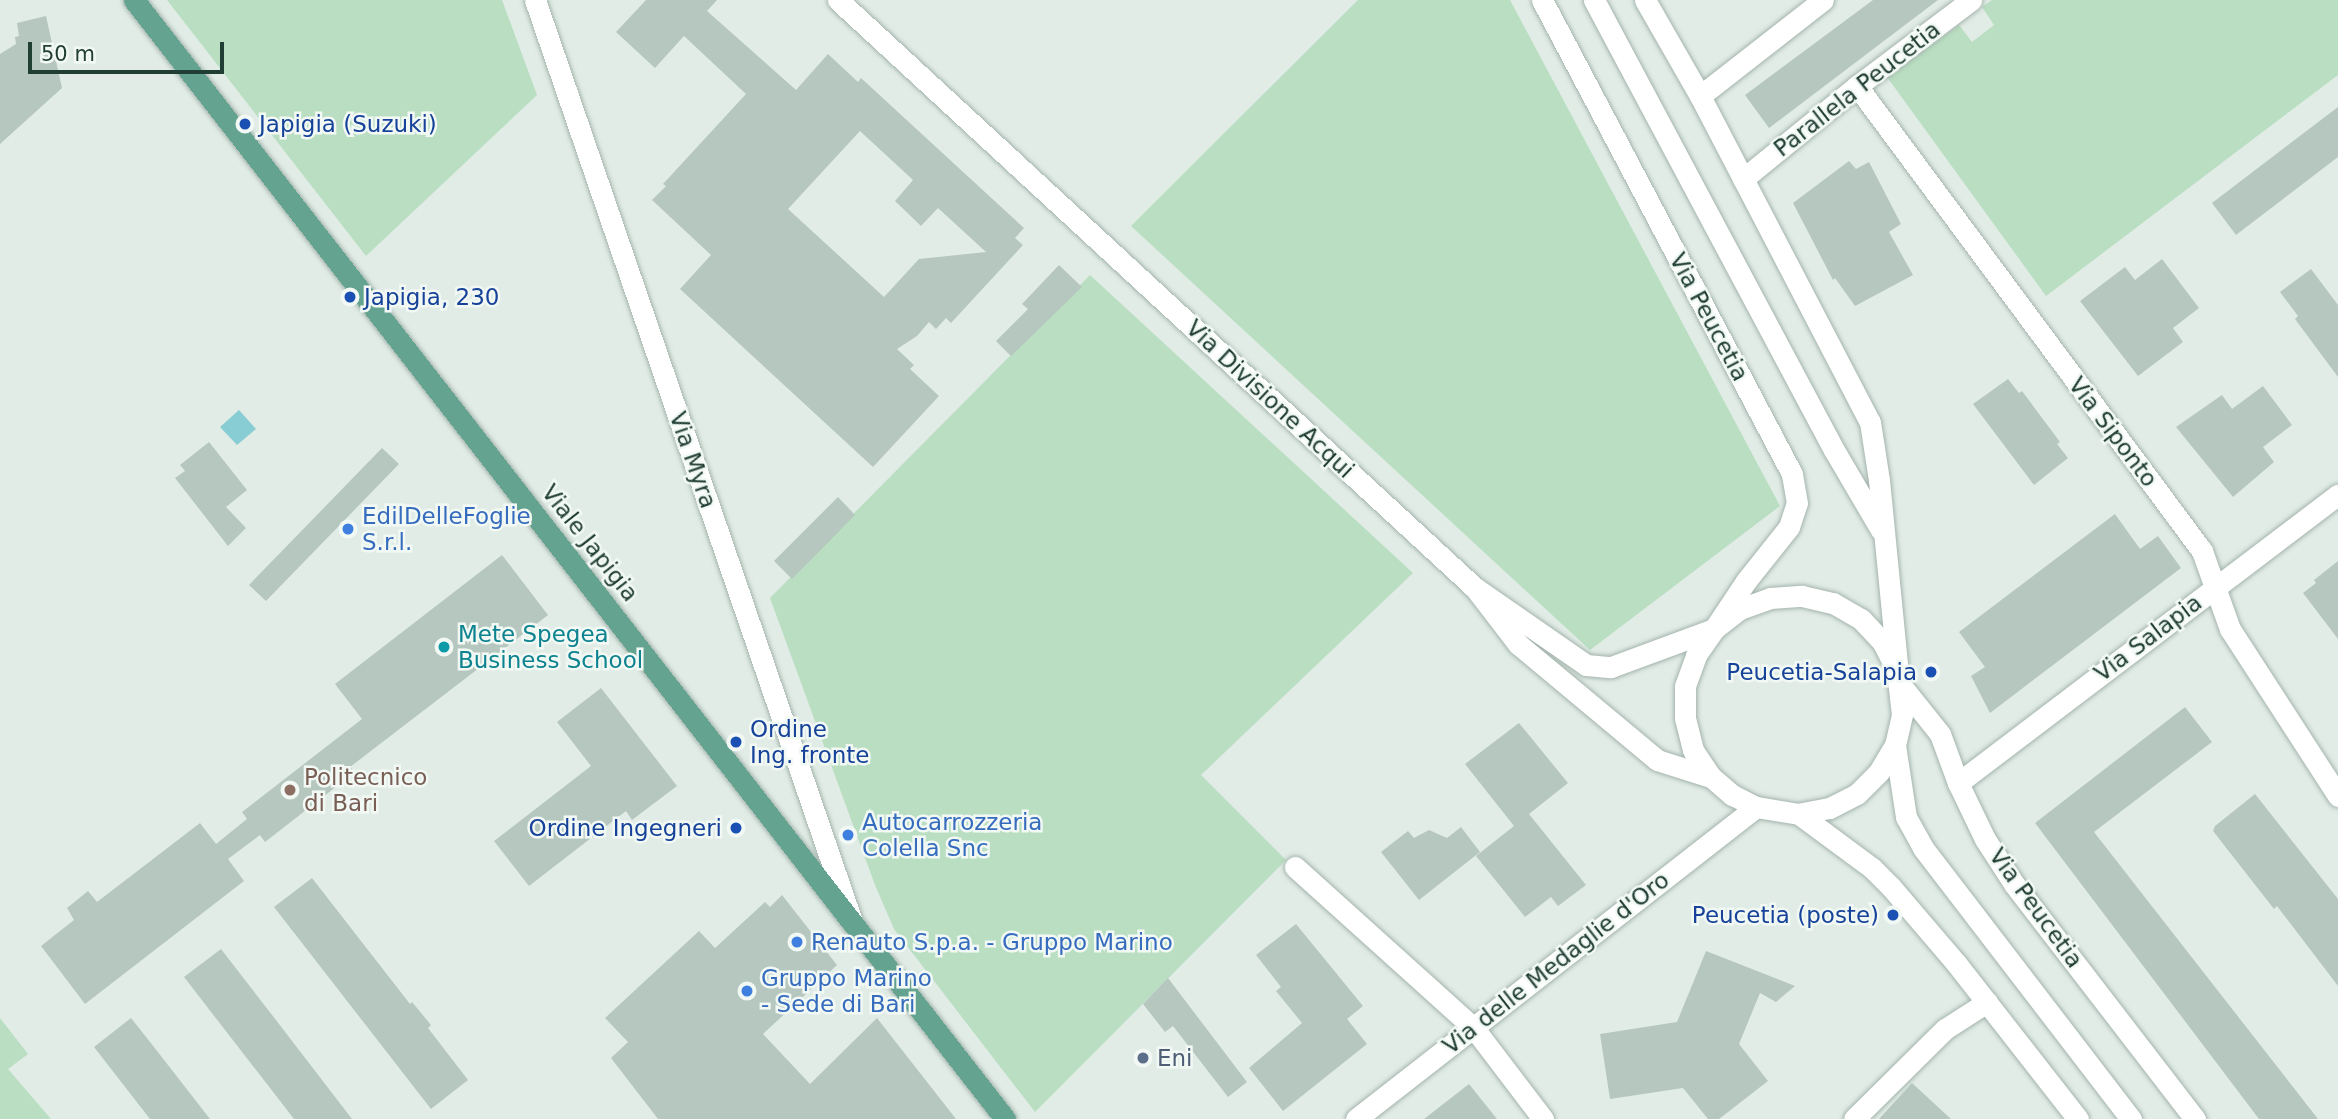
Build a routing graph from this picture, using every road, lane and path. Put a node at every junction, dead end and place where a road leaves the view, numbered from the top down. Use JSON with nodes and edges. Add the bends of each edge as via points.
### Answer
{"nodes":[{"id":1,"x":134,"y":0,"type":"edge"},
{"id":2,"x":535,"y":0,"type":"edge"},
{"id":3,"x":838,"y":0,"type":"edge"},
{"id":4,"x":1542,"y":0,"type":"edge"},
{"id":5,"x":1594,"y":0,"type":"edge"},
{"id":6,"x":1645,"y":0,"type":"edge"},
{"id":7,"x":1823,"y":0,"type":"edge"},
{"id":8,"x":1972,"y":0,"type":"edge"},
{"id":9,"x":1857,"y":86,"type":"junction"},
{"id":10,"x":1700,"y":96,"type":"junction"},
{"id":11,"x":1743,"y":179,"type":"junction"},
{"id":12,"x":2338,"y":495,"type":"edge"},
{"id":13,"x":1884,"y":535,"type":"junction"},
{"id":14,"x":1475,"y":588,"type":"junction"},
{"id":15,"x":2216,"y":588,"type":"junction"},
{"id":16,"x":1714,"y":629,"type":"junction"},
{"id":17,"x":1899,"y":678,"type":"junction"},
{"id":18,"x":1895,"y":746,"type":"junction"},
{"id":19,"x":1711,"y":777,"type":"junction"},
{"id":20,"x":1958,"y":783,"type":"junction"},
{"id":21,"x":2338,"y":796,"type":"edge"},
{"id":22,"x":1756,"y":807,"type":"junction"},
{"id":23,"x":1799,"y":814,"type":"junction"},
{"id":24,"x":1295,"y":867,"type":"dead end"},
{"id":25,"x":851,"y":921,"type":"junction"},
{"id":26,"x":1987,"y":1002,"type":"junction"},
{"id":27,"x":1473,"y":1027,"type":"junction"},
{"id":28,"x":1005,"y":1119,"type":"edge"},
{"id":29,"x":1356,"y":1119,"type":"edge"},
{"id":30,"x":1543,"y":1119,"type":"edge"},
{"id":31,"x":1854,"y":1119,"type":"edge"},
{"id":32,"x":2078,"y":1119,"type":"edge"},
{"id":33,"x":2131,"y":1119,"type":"edge"},
{"id":34,"x":2195,"y":1119,"type":"edge"}],
"edges":[{"from":1,"to":25,"type":"main road","name":"Viale Japigia"},
{"from":2,"to":25,"type":"street","name":"Via Myra"},
{"from":3,"to":14,"type":"street","name":"Via Divisione Acqui"},
{"from":4,"to":16,"type":"street","name":"Via Peucetia","via":[[1792,474],[1797,503],[1789,527]]},
{"from":5,"to":13,"type":"street","name":"Via Peucetia"},
{"from":6,"to":10,"type":"street","name":"Via Peucetia"},
{"from":7,"to":10,"type":"street"},
{"from":8,"to":9,"type":"street","name":"Parallela Peucetia"},
{"from":9,"to":11,"type":"street","name":"Parallela Peucetia"},
{"from":9,"to":15,"type":"street","name":"Via Siponto","via":[[2202,551]]},
{"from":10,"to":11,"type":"street","name":"Via Peucetia"},
{"from":11,"to":13,"type":"street","name":"Via Peucetia","via":[[1870,422]]},
{"from":12,"to":15,"type":"street","name":"Via Salapia"},
{"from":13,"to":17,"type":"street","name":"Via Peucetia"},
{"from":14,"to":16,"type":"street","name":"Via Peucetia","via":[[1586,665],[1611,667]]},
{"from":14,"to":19,"type":"street","name":"Via Divisione Acqui","via":[[1518,644],[1657,760]]},
{"from":15,"to":20,"type":"street","name":"Via Salapia"},
{"from":15,"to":21,"type":"street","name":"Via Siponto","via":[[2230,629]]},
{"from":16,"to":17,"type":"street","name":"Via Peucetia","via":[[1740,609],[1770,598],[1833,603],[1861,619],[1883,643]]},
{"from":16,"to":19,"type":"street","name":"Via Peucetia","via":[[1696,655],[1685,697],[1693,750]]},
{"from":17,"to":18,"type":"street","name":"Via Peucetia","via":[[1902,715]]},
{"from":17,"to":20,"type":"street","name":"Via Peucetia","via":[[1940,734]]},
{"from":18,"to":23,"type":"street","name":"Via Peucetia","via":[[1879,772],[1857,793],[1829,808]]},
{"from":18,"to":33,"type":"street","via":[[1906,817],[1923,848]]},
{"from":19,"to":22,"type":"street","name":"Via Peucetia"},
{"from":20,"to":34,"type":"street","name":"Via Peucetia","via":[[1985,839],[2014,884]]},
{"from":22,"to":23,"type":"street","name":"Via Peucetia"},
{"from":22,"to":27,"type":"street","name":"Via delle Medaglie d'Oro"},
{"from":23,"to":26,"type":"street","name":"Via Peucetia","via":[[1872,868]]},
{"from":24,"to":27,"type":"street"},
{"from":25,"to":28,"type":"main road","name":"Viale Japigia"},
{"from":26,"to":31,"type":"street","via":[[1945,1029]]},
{"from":26,"to":32,"type":"street","name":"Via Peucetia"},
{"from":27,"to":29,"type":"street","name":"Via delle Medaglie d'Oro"},
{"from":27,"to":30,"type":"street"}]}
